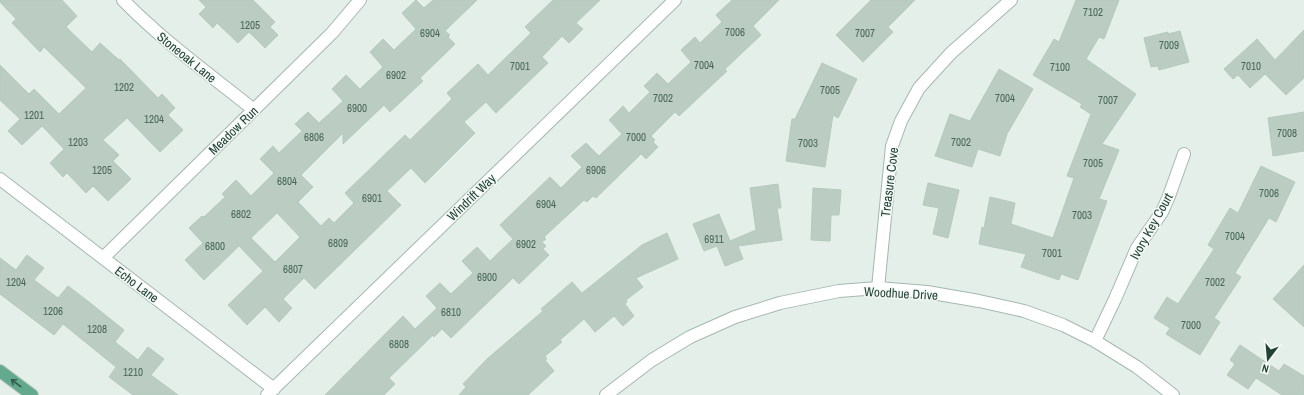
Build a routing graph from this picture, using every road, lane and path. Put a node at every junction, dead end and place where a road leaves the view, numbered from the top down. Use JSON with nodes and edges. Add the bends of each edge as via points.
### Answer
{"nodes":[{"id":1,"x":123,"y":0,"type":"edge"},
{"id":2,"x":360,"y":0,"type":"edge"},
{"id":3,"x":674,"y":0,"type":"edge"},
{"id":4,"x":1011,"y":0,"type":"edge"},
{"id":5,"x":254,"y":110,"type":"junction"},
{"id":6,"x":1184,"y":154,"type":"dead end"},
{"id":7,"x":0,"y":179,"type":"edge"},
{"id":8,"x":103,"y":258,"type":"junction"},
{"id":9,"x":878,"y":288,"type":"junction"},
{"id":10,"x":1095,"y":341,"type":"junction"},
{"id":11,"x":0,"y":371,"type":"edge"},
{"id":12,"x":270,"y":392,"type":"edge"},
{"id":13,"x":32,"y":395,"type":"edge"},
{"id":14,"x":606,"y":395,"type":"edge"},
{"id":15,"x":1173,"y":395,"type":"edge"}],
"edges":[{"from":1,"to":5,"type":"street","name":"Stoneoak Lane","via":[[172,46]]},
{"from":2,"to":5,"type":"street","name":"Meadow Run","via":[[332,33]]},
{"from":3,"to":12,"type":"street","name":"Windrift Way"},
{"from":4,"to":9,"type":"street","name":"Treasure Cove","via":[[951,53],[919,88],[901,121],[892,146]]},
{"from":5,"to":8,"type":"street","name":"Meadow Run"},
{"from":6,"to":10,"type":"street","name":"Ivory Key Court","via":[[1162,212],[1137,248]]},
{"from":7,"to":8,"type":"street","name":"Echo Lane"},
{"from":8,"to":12,"type":"street","name":"Echo Lane"},
{"from":9,"to":10,"type":"street","name":"Woodhue Drive","via":[[928,292],[1024,311],[1063,325]]},
{"from":9,"to":14,"type":"street","name":"Woodhue Drive","via":[[780,302],[735,317],[690,337],[652,360]]},
{"from":10,"to":15,"type":"street","name":"Woodhue Drive","via":[[1137,367]]},
{"from":13,"to":11,"type":"main road","one_way":true}]}
